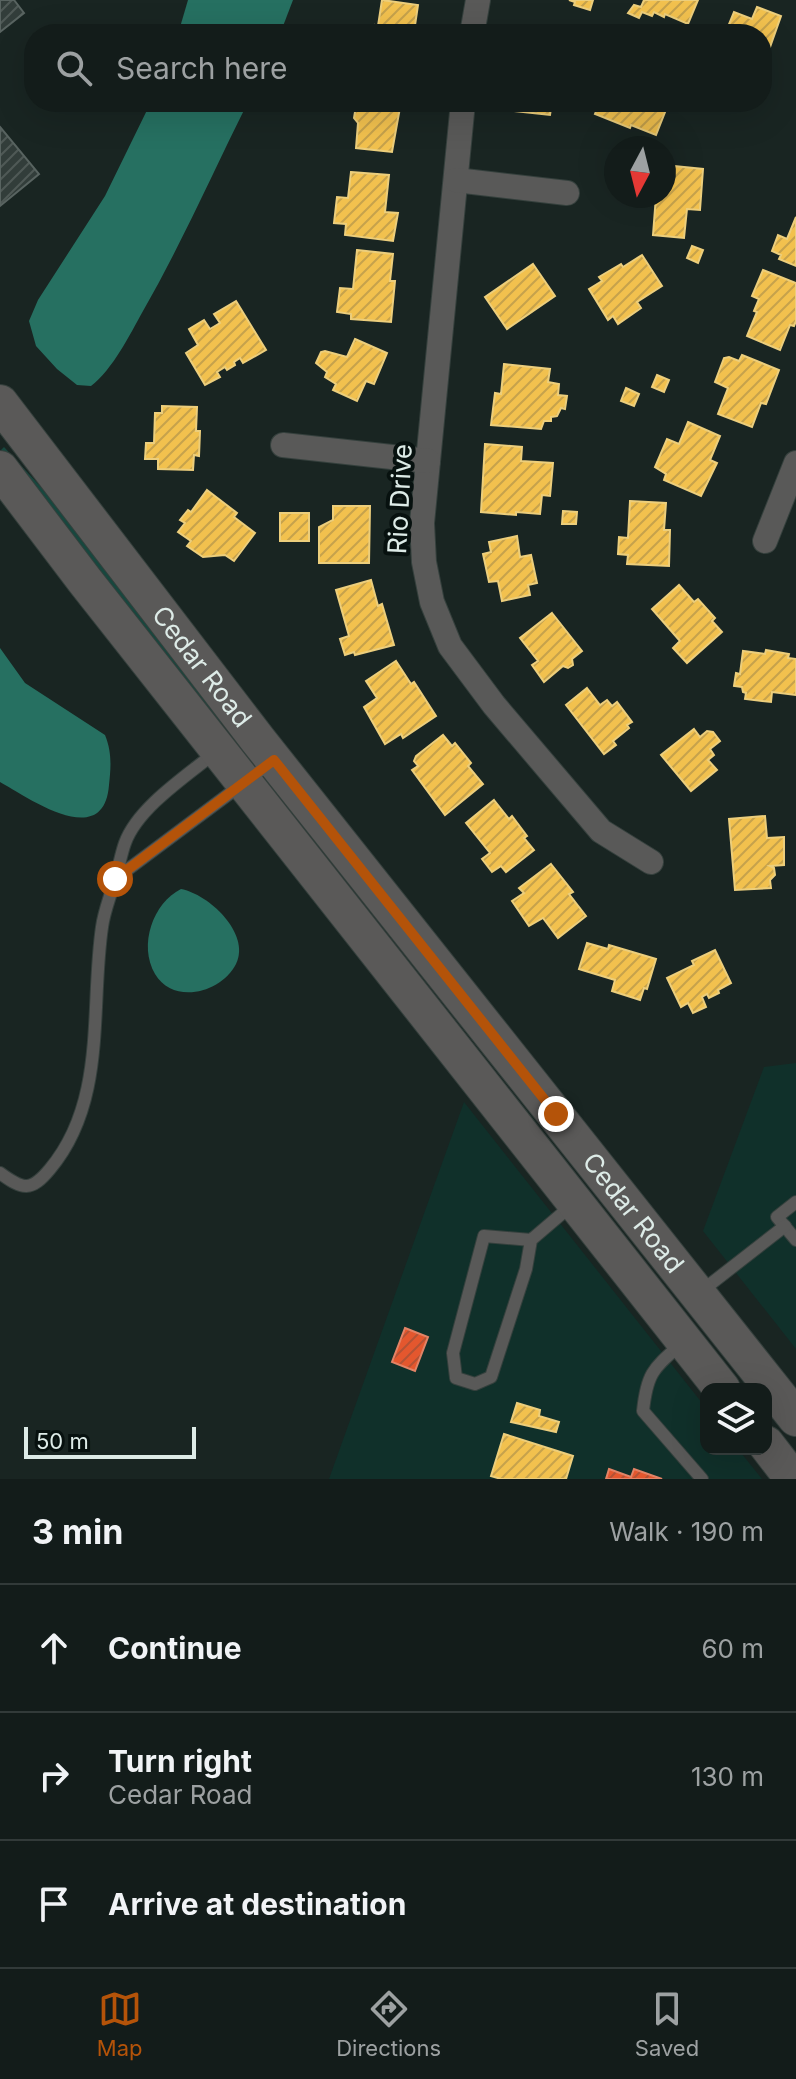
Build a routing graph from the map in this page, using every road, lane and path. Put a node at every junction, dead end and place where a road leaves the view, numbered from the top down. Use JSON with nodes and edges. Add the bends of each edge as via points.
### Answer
{"nodes":[{"id":1,"x":478,"y":0,"type":"edge"},
{"id":2,"x":474,"y":24,"type":"edge"},
{"id":3,"x":462,"y":112,"type":"edge"},
{"id":4,"x":456,"y":180,"type":"junction"},
{"id":5,"x":567,"y":193,"type":"dead end"},
{"id":6,"x":0,"y":403,"type":"edge"},
{"id":7,"x":283,"y":445,"type":"dead end"},
{"id":8,"x":428,"y":461,"type":"junction"},
{"id":9,"x":796,"y":463,"type":"edge"},
{"id":10,"x":0,"y":469,"type":"edge"},
{"id":11,"x":765,"y":541,"type":"dead end"},
{"id":12,"x":233,"y":738,"type":"junction"},
{"id":13,"x":274,"y":760,"type":"junction"},
{"id":14,"x":244,"y":784,"type":"junction"},
{"id":15,"x":651,"y":862,"type":"dead end"},
{"id":16,"x":115,"y":879,"type":"junction"},
{"id":17,"x":0,"y":1173,"type":"edge"},
{"id":18,"x":796,"y":1202,"type":"edge"},
{"id":19,"x":575,"y":1203,"type":"junction"},
{"id":20,"x":785,"y":1226,"type":"junction"},
{"id":21,"x":531,"y":1240,"type":"junction"},
{"id":22,"x":796,"y":1240,"type":"edge"},
{"id":23,"x":698,"y":1293,"type":"junction"},
{"id":24,"x":684,"y":1341,"type":"junction"},
{"id":25,"x":717,"y":1383,"type":"edge"},
{"id":26,"x":796,"y":1418,"type":"edge"},
{"id":27,"x":772,"y":1452,"type":"edge"},
{"id":28,"x":702,"y":1479,"type":"edge"},
{"id":29,"x":793,"y":1479,"type":"edge"}],
"edges":[{"from":1,"to":2,"type":"street"},
{"from":3,"to":4,"type":"street","name":"Rio Drive"},
{"from":4,"to":5,"type":"street"},
{"from":4,"to":8,"type":"street","name":"Rio Drive"},
{"from":6,"to":12,"type":"main road","name":"Cedar Road"},
{"from":7,"to":8,"type":"street"},
{"from":8,"to":15,"type":"street","name":"Rio Drive","via":[[424,562],[432,602],[450,646],[601,831]]},
{"from":9,"to":11,"type":"street"},
{"from":10,"to":12,"type":"main road","name":"Cedar Road"},
{"from":12,"to":13,"type":"main road","name":"Cedar Road"},
{"from":12,"to":14,"type":"main road","name":"Cedar Road"},
{"from":12,"to":16,"type":"lane","via":[[138,821]]},
{"from":13,"to":14,"type":"lane"},
{"from":13,"to":23,"type":"main road","name":"Cedar Road"},
{"from":14,"to":16,"type":"lane"},
{"from":14,"to":19,"type":"main road","name":"Cedar Road"},
{"from":16,"to":17,"type":"lane","via":[[102,924],[93,1064],[83,1109],[65,1152],[38,1183],[17,1186]]},
{"from":18,"to":20,"type":"lane","via":[[777,1217]]},
{"from":19,"to":21,"type":"lane"},
{"from":19,"to":24,"type":"main road","name":"Cedar Road"},
{"from":20,"to":22,"type":"lane"},
{"from":20,"to":23,"type":"lane"},
{"from":21,"to":21,"type":"lane","via":[[491,1377],[475,1384],[456,1378],[453,1353],[484,1236]]},
{"from":23,"to":26,"type":"main road","name":"Cedar Road"},
{"from":24,"to":25,"type":"main road","name":"Cedar Road"},
{"from":24,"to":28,"type":"lane","via":[[652,1370],[643,1411]]},
{"from":27,"to":29,"type":"main road"}]}
